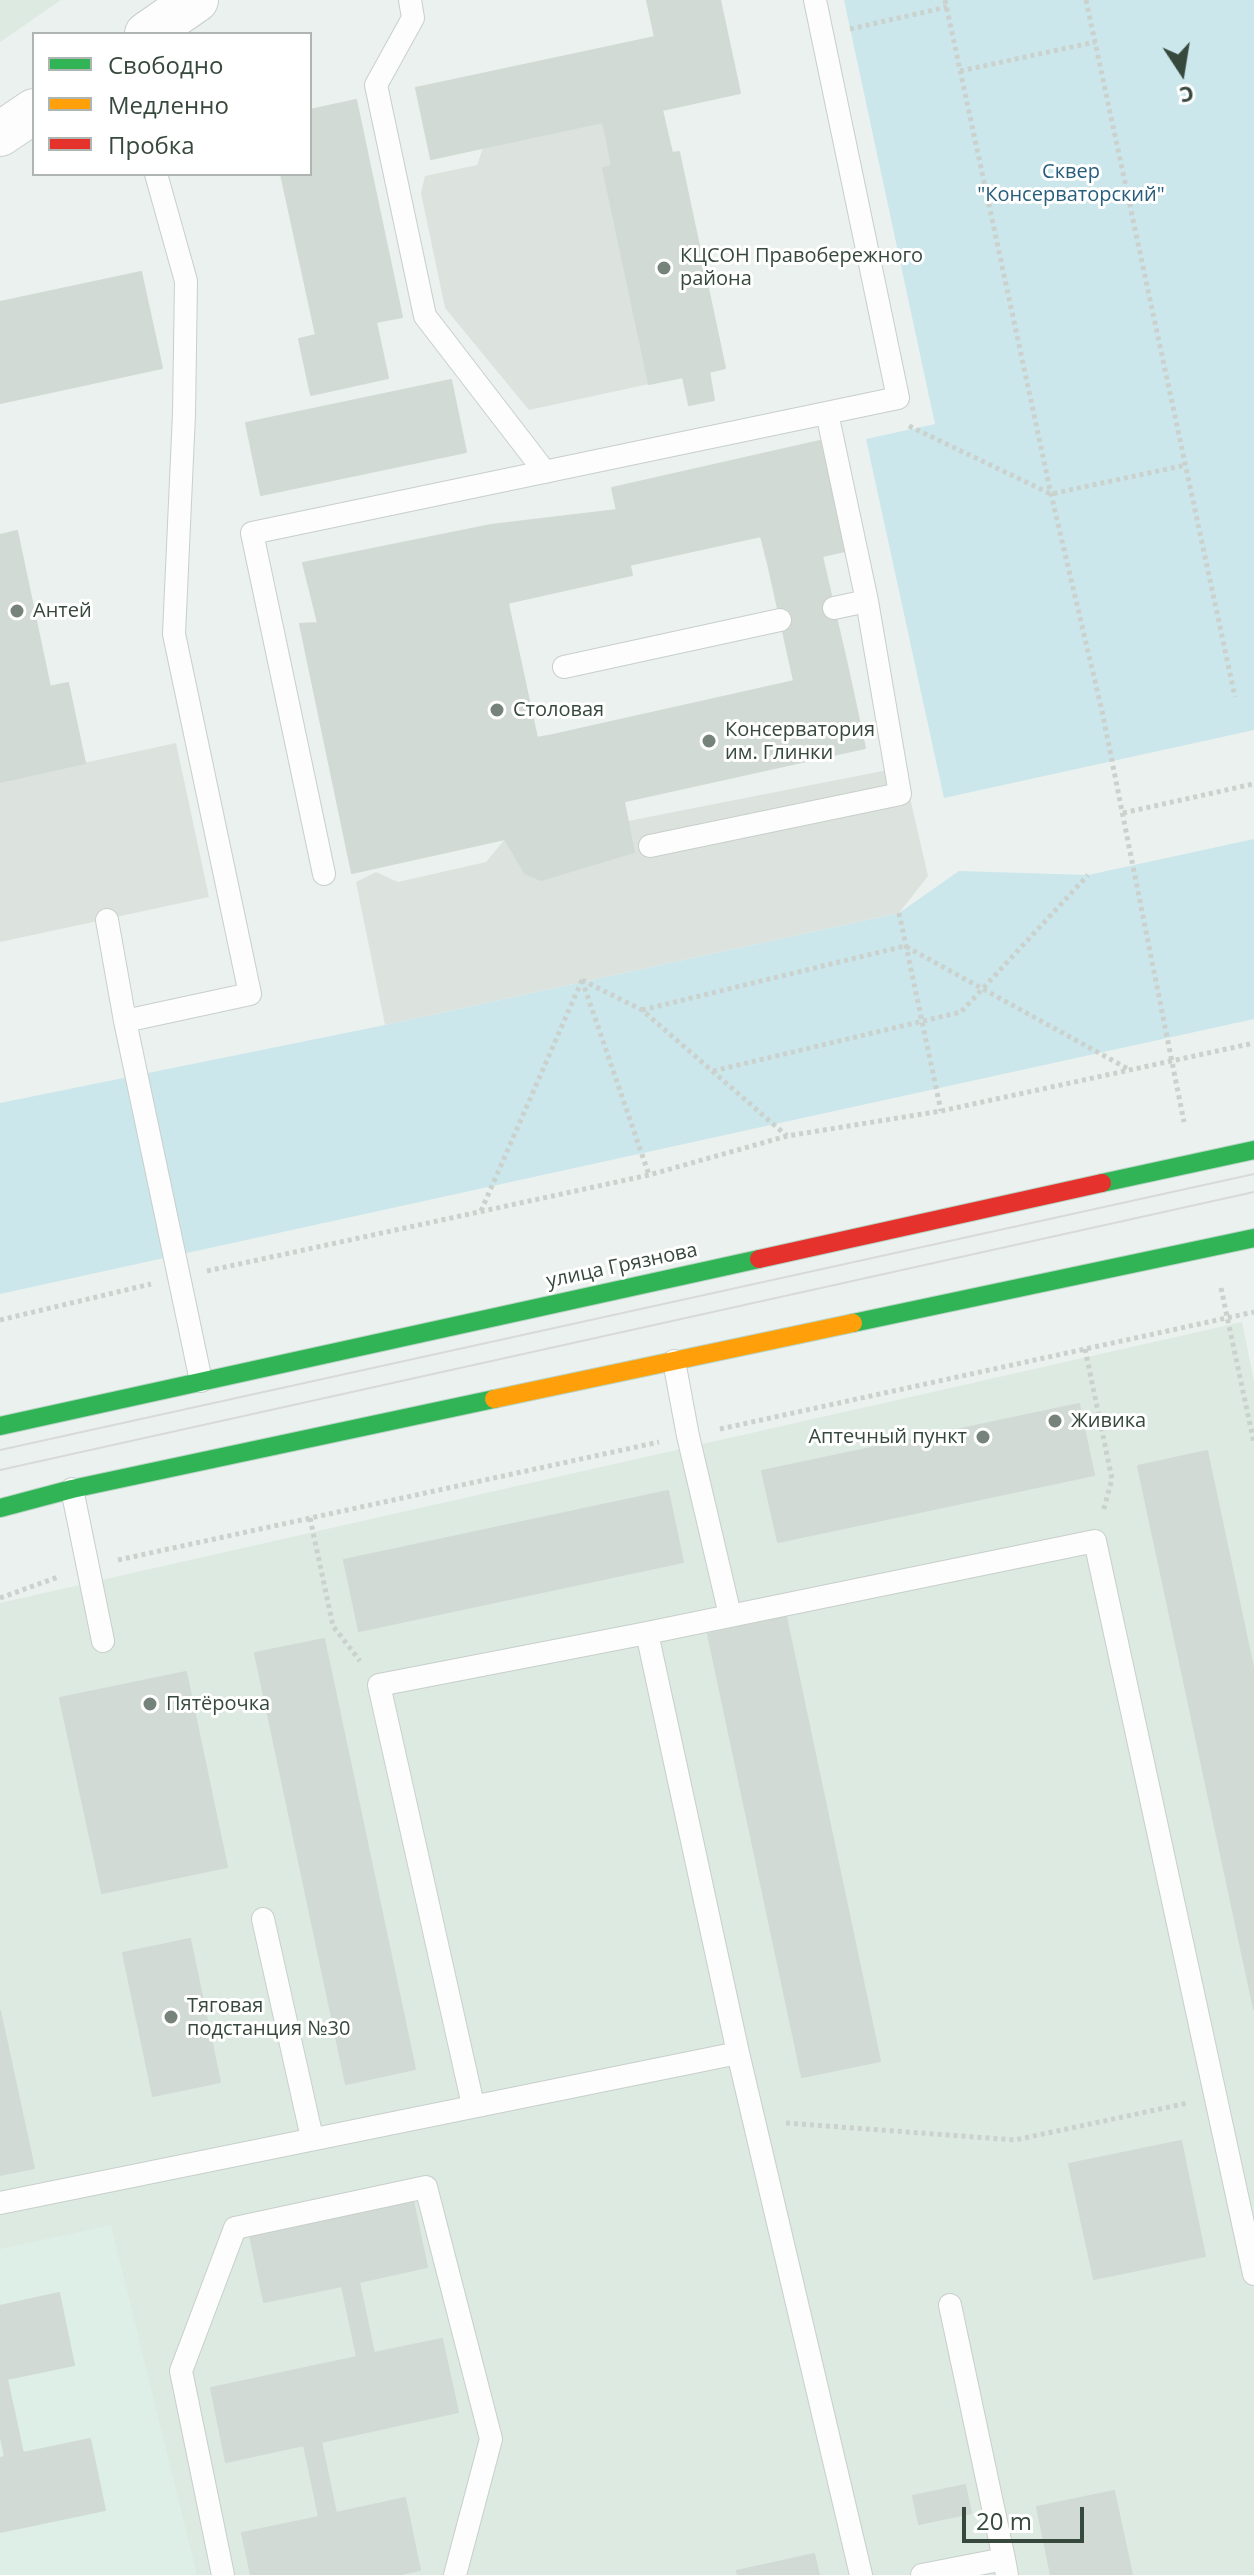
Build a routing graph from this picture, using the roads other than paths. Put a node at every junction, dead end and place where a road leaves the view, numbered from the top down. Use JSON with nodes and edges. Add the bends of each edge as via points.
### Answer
{"nodes":[{"id":1,"x":196,"y":0,"type":"edge"},
{"id":2,"x":410,"y":0,"type":"edge"},
{"id":3,"x":815,"y":0,"type":"edge"},
{"id":4,"x":150,"y":32,"type":"edge"},
{"id":5,"x":32,"y":112,"type":"edge"},
{"id":6,"x":0,"y":134,"type":"edge"},
{"id":7,"x":157,"y":176,"type":"edge"},
{"id":8,"x":827,"y":413,"type":"junction"},
{"id":9,"x":545,"y":472,"type":"junction"},
{"id":10,"x":867,"y":601,"type":"junction"},
{"id":11,"x":834,"y":608,"type":"dead end"},
{"id":12,"x":780,"y":620,"type":"dead end"},
{"id":13,"x":564,"y":667,"type":"dead end"},
{"id":14,"x":650,"y":846,"type":"dead end"},
{"id":15,"x":324,"y":874,"type":"dead end"},
{"id":16,"x":107,"y":920,"type":"dead end"},
{"id":17,"x":125,"y":1021,"type":"junction"},
{"id":18,"x":1254,"y":1150,"type":"edge"},
{"id":19,"x":1254,"y":1238,"type":"edge"},
{"id":20,"x":674,"y":1361,"type":"junction"},
{"id":21,"x":201,"y":1381,"type":"junction"},
{"id":22,"x":0,"y":1426,"type":"edge"},
{"id":23,"x":72,"y":1489,"type":"junction"},
{"id":24,"x":0,"y":1508,"type":"edge"},
{"id":25,"x":730,"y":1615,"type":"junction"},
{"id":26,"x":647,"y":1633,"type":"junction"},
{"id":27,"x":103,"y":1641,"type":"dead end"},
{"id":28,"x":263,"y":1919,"type":"dead end"},
{"id":29,"x":738,"y":2053,"type":"junction"},
{"id":30,"x":473,"y":2105,"type":"junction"},
{"id":31,"x":312,"y":2138,"type":"junction"},
{"id":32,"x":1245,"y":2191,"type":"edge"},
{"id":33,"x":0,"y":2203,"type":"edge"},
{"id":34,"x":1254,"y":2274,"type":"edge"},
{"id":35,"x":950,"y":2305,"type":"dead end"},
{"id":36,"x":1005,"y":2567,"type":"edge"},
{"id":37,"x":223,"y":2575,"type":"edge"},
{"id":38,"x":455,"y":2575,"type":"edge"},
{"id":39,"x":861,"y":2575,"type":"edge"},
{"id":40,"x":922,"y":2575,"type":"edge"}],
"edges":[{"from":1,"to":4,"type":"street"},
{"from":2,"to":9,"type":"lane","via":[[413,18],[376,85],[425,316]]},
{"from":3,"to":8,"type":"lane","via":[[898,398]]},
{"from":5,"to":6,"type":"street"},
{"from":7,"to":17,"type":"lane","via":[[186,281],[174,634],[250,994]]},
{"from":8,"to":9,"type":"lane"},
{"from":8,"to":10,"type":"lane"},
{"from":9,"to":15,"type":"lane","via":[[252,533]]},
{"from":10,"to":11,"type":"lane"},
{"from":10,"to":14,"type":"lane","via":[[900,794]]},
{"from":12,"to":13,"type":"lane"},
{"from":16,"to":17,"type":"lane"},
{"from":17,"to":21,"type":"lane"},
{"from":18,"to":21,"type":"main road","name":"улица Грязнова"},
{"from":19,"to":20,"type":"main road"},
{"from":20,"to":23,"type":"main road"},
{"from":20,"to":25,"type":"lane"},
{"from":21,"to":22,"type":"main road","name":"улица Грязнова"},
{"from":23,"to":24,"type":"main road"},
{"from":23,"to":27,"type":"lane"},
{"from":25,"to":26,"type":"lane"},
{"from":25,"to":32,"type":"lane","via":[[1095,1541],[1216,2097]]},
{"from":26,"to":29,"type":"lane"},
{"from":26,"to":30,"type":"lane","via":[[379,1685]]},
{"from":28,"to":31,"type":"lane"},
{"from":29,"to":30,"type":"lane"},
{"from":29,"to":39,"type":"lane"},
{"from":30,"to":31,"type":"lane"},
{"from":31,"to":33,"type":"lane"},
{"from":32,"to":34,"type":"lane"},
{"from":35,"to":36,"type":"lane"},
{"from":36,"to":40,"type":"lane"},
{"from":37,"to":38,"type":"lane","via":[[181,2371],[235,2228],[426,2187],[491,2439]]}]}
